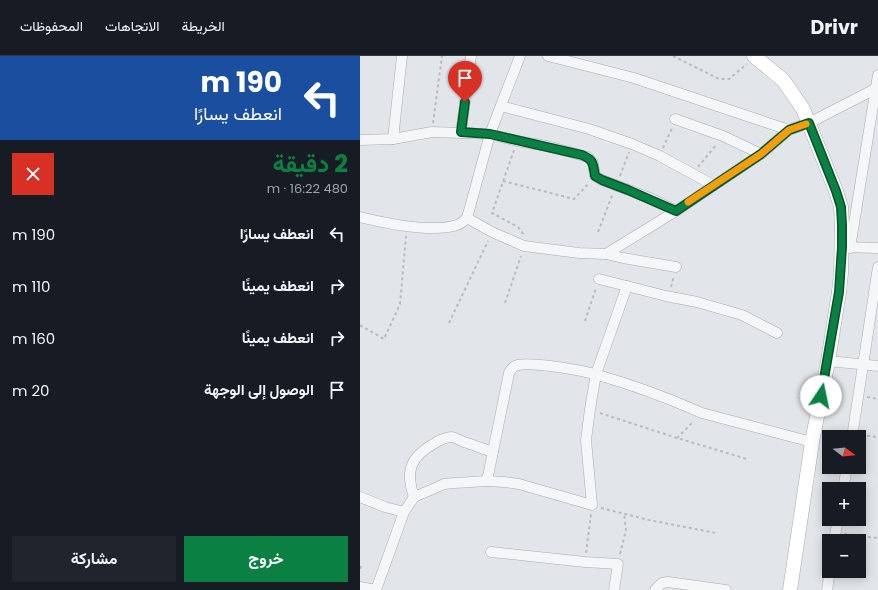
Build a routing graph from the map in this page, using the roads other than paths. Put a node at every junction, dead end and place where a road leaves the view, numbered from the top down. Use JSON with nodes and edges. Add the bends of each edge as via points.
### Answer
{"nodes":[{"id":1,"x":402,"y":56,"type":"edge"},
{"id":2,"x":471,"y":56,"type":"edge"},
{"id":3,"x":520,"y":56,"type":"edge"},
{"id":4,"x":548,"y":56,"type":"edge"},
{"id":5,"x":755,"y":56,"type":"edge"},
{"id":6,"x":878,"y":75,"type":"edge"},
{"id":7,"x":876,"y":95,"type":"edge"},
{"id":8,"x":501,"y":106,"type":"junction"},
{"id":9,"x":675,"y":119,"type":"road end"},
{"id":10,"x":809,"y":123,"type":"junction"},
{"id":11,"x":789,"y":130,"type":"junction"},
{"id":12,"x":461,"y":132,"type":"junction"},
{"id":13,"x":490,"y":134,"type":"junction"},
{"id":14,"x":360,"y":140,"type":"edge"},
{"id":15,"x":393,"y":140,"type":"junction"},
{"id":16,"x":761,"y":154,"type":"junction"},
{"id":17,"x":713,"y":185,"type":"junction"},
{"id":18,"x":676,"y":211,"type":"junction"},
{"id":19,"x":360,"y":217,"type":"edge"},
{"id":20,"x":467,"y":218,"type":"junction"},
{"id":21,"x":846,"y":248,"type":"junction"},
{"id":22,"x":878,"y":248,"type":"edge"},
{"id":23,"x":606,"y":254,"type":"junction"},
{"id":24,"x":676,"y":267,"type":"road end"},
{"id":25,"x":878,"y":267,"type":"edge"},
{"id":26,"x":598,"y":279,"type":"dead end"},
{"id":27,"x":627,"y":286,"type":"junction"},
{"id":28,"x":777,"y":332,"type":"dead end"},
{"id":29,"x":828,"y":361,"type":"junction"},
{"id":30,"x":863,"y":364,"type":"junction"},
{"id":31,"x":878,"y":366,"type":"edge"},
{"id":32,"x":596,"y":374,"type":"junction"},
{"id":33,"x":853,"y":430,"type":"edge"},
{"id":34,"x":812,"y":442,"type":"junction"},
{"id":35,"x":493,"y":452,"type":"junction"},
{"id":36,"x":487,"y":480,"type":"junction"},
{"id":37,"x":360,"y":497,"type":"edge"},
{"id":38,"x":414,"y":497,"type":"junction"},
{"id":39,"x":404,"y":512,"type":"junction"},
{"id":40,"x":491,"y":552,"type":"dead end"},
{"id":41,"x":829,"y":578,"type":"edge"},
{"id":42,"x":360,"y":587,"type":"edge"},
{"id":43,"x":614,"y":590,"type":"edge"},
{"id":44,"x":655,"y":590,"type":"edge"},
{"id":45,"x":726,"y":590,"type":"edge"},
{"id":46,"x":790,"y":590,"type":"edge"},
{"id":47,"x":827,"y":590,"type":"edge"}],
"edges":[{"from":1,"to":15,"type":"street"},
{"from":2,"to":12,"type":"street"},
{"from":3,"to":8,"type":"street"},
{"from":4,"to":11,"type":"street","via":[[634,78]]},
{"from":5,"to":10,"type":"main road","via":[[783,80],[803,109]]},
{"from":6,"to":7,"type":"street"},
{"from":7,"to":10,"type":"street"},
{"from":7,"to":21,"type":"street"},
{"from":8,"to":13,"type":"street"},
{"from":8,"to":17,"type":"street","via":[[582,127],[632,144]]},
{"from":9,"to":16,"type":"street","via":[[723,136]]},
{"from":10,"to":11,"type":"street"},
{"from":10,"to":21,"type":"main road","via":[[841,207]]},
{"from":11,"to":16,"type":"street"},
{"from":12,"to":13,"type":"street"},
{"from":12,"to":15,"type":"street","via":[[432,132]]},
{"from":13,"to":18,"type":"street","via":[[588,157],[593,163],[595,176]]},
{"from":13,"to":20,"type":"street"},
{"from":14,"to":15,"type":"street"},
{"from":16,"to":17,"type":"street"},
{"from":17,"to":18,"type":"street"},
{"from":18,"to":23,"type":"street"},
{"from":19,"to":20,"type":"street","via":[[407,226],[440,228],[457,226]]},
{"from":20,"to":23,"type":"street","via":[[524,246]]},
{"from":21,"to":22,"type":"street"},
{"from":21,"to":29,"type":"main road"},
{"from":23,"to":24,"type":"street"},
{"from":25,"to":30,"type":"street"},
{"from":26,"to":27,"type":"street"},
{"from":27,"to":28,"type":"street","via":[[742,315]]},
{"from":27,"to":32,"type":"street"},
{"from":29,"to":30,"type":"street"},
{"from":29,"to":34,"type":"main road"},
{"from":30,"to":31,"type":"street"},
{"from":30,"to":33,"type":"street"},
{"from":32,"to":34,"type":"street","via":[[702,413]]},
{"from":32,"to":35,"type":"street","via":[[526,364],[512,368]]},
{"from":32,"to":36,"type":"street","via":[[586,440],[592,505],[519,484]]},
{"from":34,"to":46,"type":"main road"},
{"from":35,"to":36,"type":"street"},
{"from":35,"to":38,"type":"street","via":[[452,437],[444,438],[427,447],[419,454],[409,476]]},
{"from":36,"to":38,"type":"street","via":[[444,484]]},
{"from":37,"to":39,"type":"street"},
{"from":38,"to":39,"type":"street"},
{"from":39,"to":42,"type":"street","via":[[376,590]]},
{"from":40,"to":43,"type":"street","via":[[618,564]]},
{"from":41,"to":47,"type":"street"},
{"from":44,"to":45,"type":"street","via":[[662,583],[668,582]]}]}
